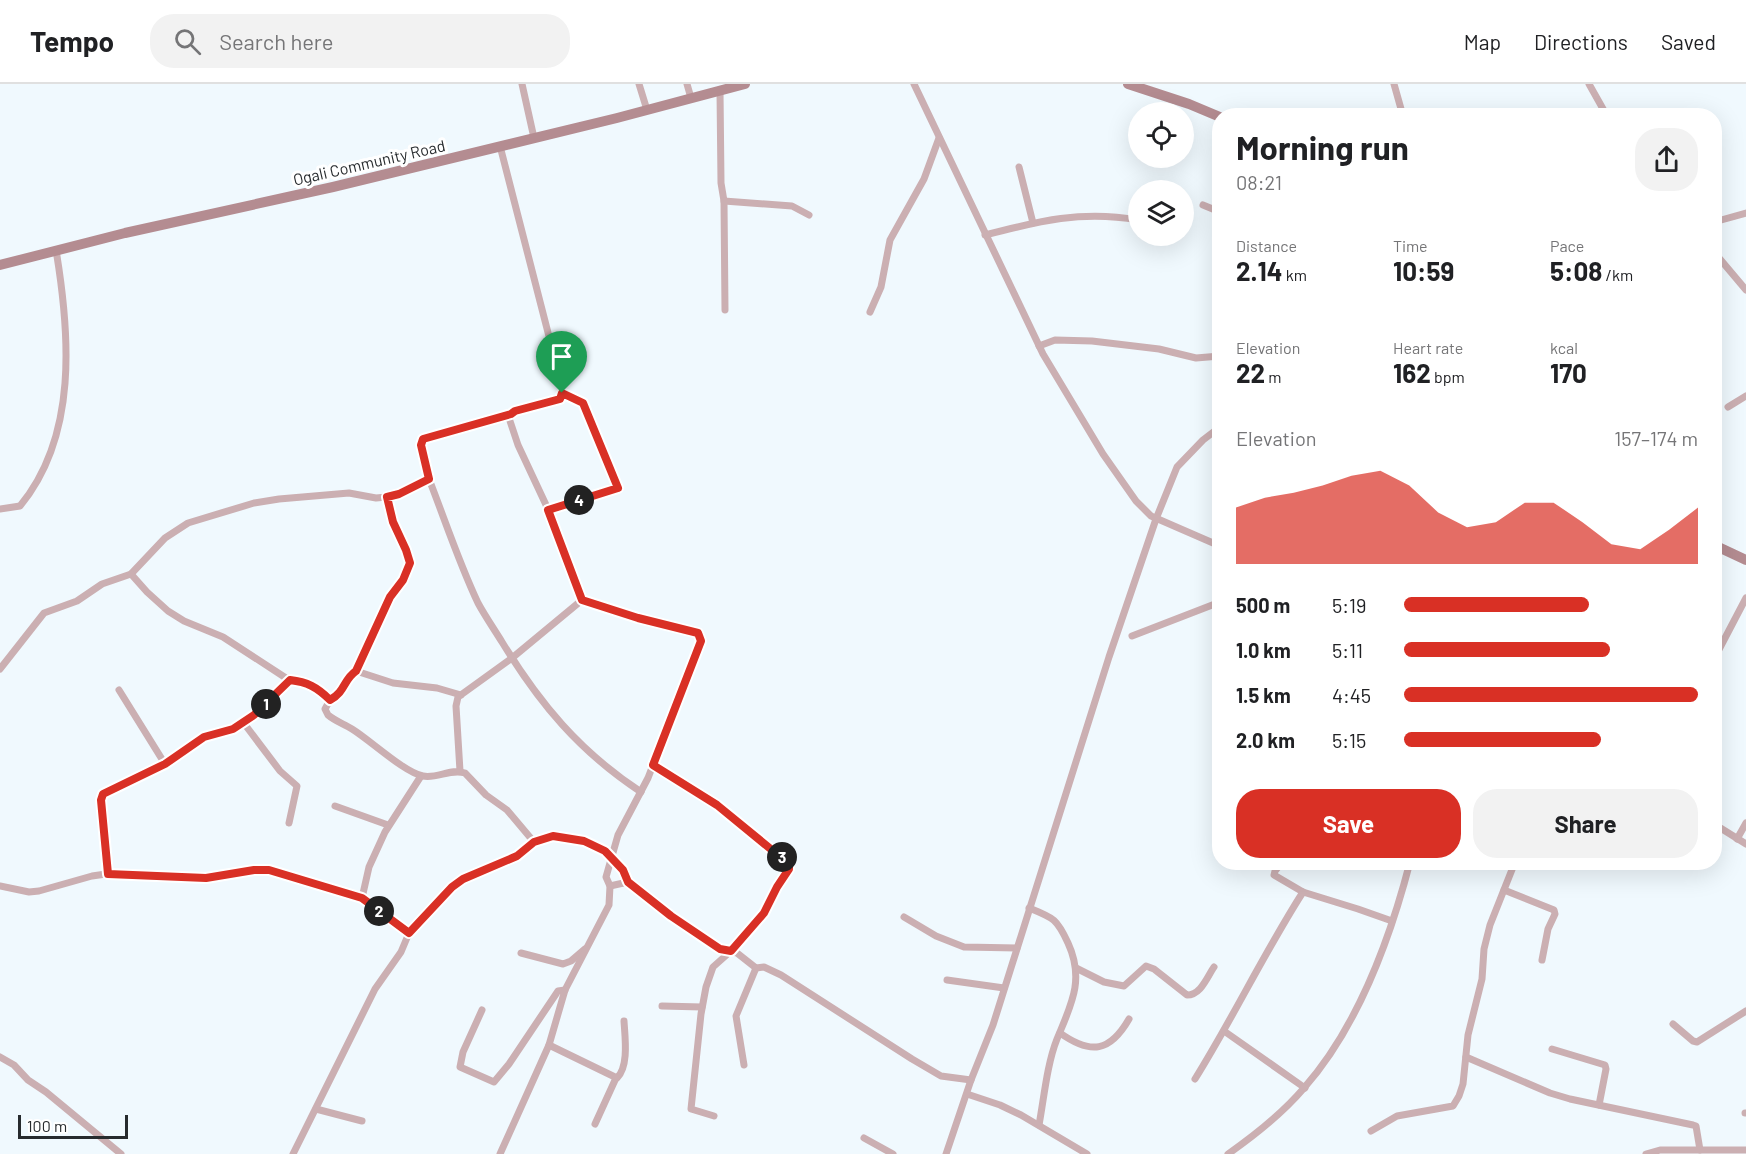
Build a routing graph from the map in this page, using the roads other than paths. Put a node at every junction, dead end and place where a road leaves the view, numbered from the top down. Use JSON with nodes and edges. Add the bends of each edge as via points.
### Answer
{"nodes":[{"id":1,"x":522,"y":84,"type":"edge"},
{"id":2,"x":639,"y":84,"type":"edge"},
{"id":3,"x":687,"y":84,"type":"edge"},
{"id":4,"x":745,"y":84,"type":"edge"},
{"id":5,"x":914,"y":84,"type":"edge"},
{"id":6,"x":1128,"y":84,"type":"edge"},
{"id":7,"x":1394,"y":84,"type":"edge"},
{"id":8,"x":1589,"y":84,"type":"edge"},
{"id":9,"x":1145,"y":87,"type":"edge"},
{"id":10,"x":720,"y":91,"type":"junction"},
{"id":11,"x":691,"y":98,"type":"junction"},
{"id":12,"x":1401,"y":108,"type":"edge"},
{"id":13,"x":1602,"y":108,"type":"edge"},
{"id":14,"x":647,"y":110,"type":"junction"},
{"id":15,"x":1212,"y":114,"type":"edge"},
{"id":16,"x":534,"y":138,"type":"junction"},
{"id":17,"x":939,"y":138,"type":"junction"},
{"id":18,"x":500,"y":146,"type":"junction"},
{"id":19,"x":1019,"y":167,"type":"dead end"},
{"id":20,"x":724,"y":201,"type":"junction"},
{"id":21,"x":1203,"y":205,"type":"dead end"},
{"id":22,"x":1212,"y":209,"type":"edge"},
{"id":23,"x":1746,"y":213,"type":"edge"},
{"id":24,"x":809,"y":215,"type":"dead end"},
{"id":25,"x":1128,"y":219,"type":"edge"},
{"id":26,"x":1722,"y":220,"type":"edge"},
{"id":27,"x":1033,"y":223,"type":"junction"},
{"id":28,"x":985,"y":235,"type":"junction"},
{"id":29,"x":56,"y":250,"type":"junction"},
{"id":30,"x":1722,"y":262,"type":"edge"},
{"id":31,"x":0,"y":264,"type":"edge"},
{"id":32,"x":1746,"y":290,"type":"edge"},
{"id":33,"x":725,"y":310,"type":"dead end"},
{"id":34,"x":870,"y":312,"type":"dead end"},
{"id":35,"x":1039,"y":346,"type":"junction"},
{"id":36,"x":1212,"y":357,"type":"edge"},
{"id":37,"x":562,"y":393,"type":"junction"},
{"id":38,"x":1746,"y":396,"type":"edge"},
{"id":39,"x":1728,"y":407,"type":"dead end"},
{"id":40,"x":511,"y":414,"type":"junction"},
{"id":41,"x":1212,"y":433,"type":"edge"},
{"id":42,"x":429,"y":479,"type":"junction"},
{"id":43,"x":387,"y":497,"type":"junction"},
{"id":44,"x":0,"y":508,"type":"edge"},
{"id":45,"x":548,"y":510,"type":"junction"},
{"id":46,"x":1156,"y":519,"type":"junction"},
{"id":47,"x":1212,"y":543,"type":"edge"},
{"id":48,"x":1722,"y":549,"type":"edge"},
{"id":49,"x":1746,"y":560,"type":"edge"},
{"id":50,"x":131,"y":574,"type":"junction"},
{"id":51,"x":1746,"y":598,"type":"edge"},
{"id":52,"x":582,"y":600,"type":"junction"},
{"id":53,"x":1212,"y":605,"type":"edge"},
{"id":54,"x":1132,"y":636,"type":"dead end"},
{"id":55,"x":1722,"y":644,"type":"edge"},
{"id":56,"x":512,"y":658,"type":"junction"},
{"id":57,"x":0,"y":669,"type":"edge"},
{"id":58,"x":356,"y":671,"type":"junction"},
{"id":59,"x":290,"y":680,"type":"junction"},
{"id":60,"x":119,"y":690,"type":"dead end"},
{"id":61,"x":461,"y":695,"type":"junction"},
{"id":62,"x":330,"y":700,"type":"junction"},
{"id":63,"x":243,"y":722,"type":"junction"},
{"id":64,"x":165,"y":764,"type":"junction"},
{"id":65,"x":653,"y":765,"type":"junction"},
{"id":66,"x":460,"y":771,"type":"junction"},
{"id":67,"x":421,"y":776,"type":"junction"},
{"id":68,"x":640,"y":792,"type":"junction"},
{"id":69,"x":335,"y":806,"type":"dead end"},
{"id":70,"x":1746,"y":823,"type":"edge"},
{"id":71,"x":289,"y":824,"type":"dead end"},
{"id":72,"x":388,"y":825,"type":"junction"},
{"id":73,"x":1722,"y":829,"type":"edge"},
{"id":74,"x":1737,"y":839,"type":"junction"},
{"id":75,"x":534,"y":842,"type":"junction"},
{"id":76,"x":1746,"y":843,"type":"edge"},
{"id":77,"x":612,"y":857,"type":"junction"},
{"id":78,"x":1276,"y":870,"type":"edge"},
{"id":79,"x":1408,"y":870,"type":"edge"},
{"id":80,"x":1512,"y":870,"type":"edge"},
{"id":81,"x":108,"y":874,"type":"junction"},
{"id":82,"x":628,"y":882,"type":"junction"},
{"id":83,"x":0,"y":886,"type":"edge"},
{"id":84,"x":610,"y":886,"type":"junction"},
{"id":85,"x":1504,"y":890,"type":"junction"},
{"id":86,"x":1303,"y":892,"type":"junction"},
{"id":87,"x":362,"y":898,"type":"junction"},
{"id":88,"x":1029,"y":908,"type":"junction"},
{"id":89,"x":904,"y":917,"type":"dead end"},
{"id":90,"x":1392,"y":921,"type":"junction"},
{"id":91,"x":409,"y":933,"type":"junction"},
{"id":92,"x":587,"y":948,"type":"junction"},
{"id":93,"x":1017,"y":948,"type":"junction"},
{"id":94,"x":731,"y":951,"type":"junction"},
{"id":95,"x":521,"y":953,"type":"dead end"},
{"id":96,"x":1542,"y":960,"type":"dead end"},
{"id":97,"x":1214,"y":967,"type":"dead end"},
{"id":98,"x":756,"y":968,"type":"junction"},
{"id":99,"x":1076,"y":968,"type":"junction"},
{"id":100,"x":947,"y":981,"type":"dead end"},
{"id":101,"x":1004,"y":988,"type":"junction"},
{"id":102,"x":565,"y":990,"type":"junction"},
{"id":103,"x":662,"y":1006,"type":"dead end"},
{"id":104,"x":702,"y":1007,"type":"junction"},
{"id":105,"x":482,"y":1010,"type":"dead end"},
{"id":106,"x":1746,"y":1011,"type":"edge"},
{"id":107,"x":1130,"y":1019,"type":"dead end"},
{"id":108,"x":624,"y":1022,"type":"dead end"},
{"id":109,"x":1673,"y":1024,"type":"dead end"},
{"id":110,"x":1224,"y":1031,"type":"junction"},
{"id":111,"x":1060,"y":1033,"type":"junction"},
{"id":112,"x":549,"y":1046,"type":"junction"},
{"id":113,"x":1552,"y":1049,"type":"dead end"},
{"id":114,"x":0,"y":1057,"type":"edge"},
{"id":115,"x":1466,"y":1057,"type":"junction"},
{"id":116,"x":744,"y":1065,"type":"dead end"},
{"id":117,"x":616,"y":1078,"type":"junction"},
{"id":118,"x":1195,"y":1079,"type":"dead end"},
{"id":119,"x":971,"y":1080,"type":"junction"},
{"id":120,"x":1305,"y":1088,"type":"junction"},
{"id":121,"x":968,"y":1094,"type":"junction"},
{"id":122,"x":1599,"y":1105,"type":"junction"},
{"id":123,"x":316,"y":1109,"type":"junction"},
{"id":124,"x":714,"y":1116,"type":"dead end"},
{"id":125,"x":362,"y":1121,"type":"dead end"},
{"id":126,"x":595,"y":1124,"type":"dead end"},
{"id":127,"x":1039,"y":1125,"type":"junction"},
{"id":128,"x":1371,"y":1131,"type":"dead end"},
{"id":129,"x":864,"y":1138,"type":"dead end"},
{"id":130,"x":1700,"y":1150,"type":"junction"},
{"id":131,"x":1746,"y":1150,"type":"edge"},
{"id":132,"x":121,"y":1154,"type":"edge"},
{"id":133,"x":293,"y":1154,"type":"edge"},
{"id":134,"x":500,"y":1154,"type":"edge"},
{"id":135,"x":893,"y":1154,"type":"edge"},
{"id":136,"x":946,"y":1154,"type":"edge"},
{"id":137,"x":1087,"y":1154,"type":"edge"},
{"id":138,"x":1228,"y":1154,"type":"edge"},
{"id":139,"x":1646,"y":1154,"type":"edge"}],
"edges":[{"from":1,"to":16,"type":"street"},
{"from":2,"to":14,"type":"street"},
{"from":3,"to":11,"type":"street"},
{"from":4,"to":10,"type":"street","name":"Ogali Community Road"},
{"from":5,"to":17,"type":"street"},
{"from":6,"to":9,"type":"street"},
{"from":7,"to":12,"type":"street"},
{"from":8,"to":13,"type":"street"},
{"from":9,"to":15,"type":"street"},
{"from":10,"to":11,"type":"street","name":"Ogali Community Road"},
{"from":10,"to":20,"type":"street"},
{"from":11,"to":14,"type":"street","name":"Ogali Community Road"},
{"from":14,"to":16,"type":"street","name":"Ogali Community Road"},
{"from":16,"to":18,"type":"street","name":"Ogali Community Road"},
{"from":17,"to":28,"type":"street"},
{"from":17,"to":34,"type":"street","via":[[924,179],[890,240],[881,287]]},
{"from":18,"to":29,"type":"street","name":"Ogali Community Road"},
{"from":18,"to":37,"type":"street"},
{"from":19,"to":27,"type":"street"},
{"from":20,"to":24,"type":"street","via":[[792,206]]},
{"from":20,"to":33,"type":"street"},
{"from":21,"to":22,"type":"street"},
{"from":23,"to":26,"type":"street"},
{"from":25,"to":27,"type":"street","via":[[1096,214]]},
{"from":27,"to":28,"type":"street"},
{"from":28,"to":35,"type":"street"},
{"from":29,"to":31,"type":"street","name":"Ogali Community Road"},
{"from":29,"to":44,"type":"street","via":[[65,312],[66,362],[53,447],[45,469],[20,506]]},
{"from":30,"to":32,"type":"street"},
{"from":35,"to":36,"type":"street","via":[[1055,340],[1092,341],[1196,358]]},
{"from":35,"to":46,"type":"street","via":[[1103,454],[1136,501]]},
{"from":37,"to":40,"type":"street","via":[[560,399],[551,403]]},
{"from":37,"to":45,"type":"street","via":[[583,403],[618,488]]},
{"from":38,"to":39,"type":"street"},
{"from":40,"to":42,"type":"street","via":[[423,439]]},
{"from":40,"to":45,"type":"street","via":[[518,445]]},
{"from":41,"to":46,"type":"street","via":[[1177,468]]},
{"from":42,"to":43,"type":"street"},
{"from":42,"to":56,"type":"street","via":[[477,600]]},
{"from":43,"to":50,"type":"street","via":[[316,495],[240,507],[179,528]]},
{"from":43,"to":58,"type":"street","via":[[410,563]]},
{"from":45,"to":52,"type":"street"},
{"from":46,"to":47,"type":"street"},
{"from":46,"to":88,"type":"street"},
{"from":48,"to":49,"type":"street"},
{"from":50,"to":57,"type":"street","via":[[44,613]]},
{"from":50,"to":59,"type":"street","via":[[168,611],[224,637]]},
{"from":51,"to":55,"type":"street"},
{"from":52,"to":56,"type":"street"},
{"from":52,"to":65,"type":"street","via":[[698,633],[700,637]]},
{"from":53,"to":54,"type":"street"},
{"from":56,"to":61,"type":"street"},
{"from":56,"to":68,"type":"street","via":[[561,724],[599,761]]},
{"from":58,"to":61,"type":"street","via":[[393,683]]},
{"from":58,"to":62,"type":"street","via":[[343,690]]},
{"from":59,"to":62,"type":"street","via":[[309,683]]},
{"from":59,"to":63,"type":"street"},
{"from":60,"to":64,"type":"street"},
{"from":61,"to":66,"type":"street","via":[[456,706]]},
{"from":62,"to":67,"type":"street","via":[[328,715]]},
{"from":63,"to":64,"type":"street","via":[[228,731],[204,737]]},
{"from":63,"to":71,"type":"street","via":[[280,771],[297,786]]},
{"from":64,"to":81,"type":"street","via":[[101,797]]},
{"from":65,"to":68,"type":"street"},
{"from":65,"to":94,"type":"street","via":[[717,805],[789,864],[764,913]]},
{"from":66,"to":67,"type":"street","via":[[439,777]]},
{"from":66,"to":75,"type":"street","via":[[507,810]]},
{"from":67,"to":72,"type":"street"},
{"from":68,"to":77,"type":"street","via":[[618,835]]},
{"from":69,"to":72,"type":"street"},
{"from":70,"to":74,"type":"street"},
{"from":72,"to":87,"type":"street","via":[[372,860]]},
{"from":73,"to":74,"type":"street"},
{"from":74,"to":76,"type":"street"},
{"from":75,"to":77,"type":"street","via":[[553,836],[579,840]]},
{"from":75,"to":91,"type":"street","via":[[517,856],[452,887]]},
{"from":77,"to":82,"type":"street"},
{"from":77,"to":84,"type":"street","via":[[606,877]]},
{"from":78,"to":86,"type":"street","via":[[1274,875]]},
{"from":79,"to":90,"type":"street"},
{"from":80,"to":85,"type":"street"},
{"from":81,"to":83,"type":"street","via":[[35,892]]},
{"from":81,"to":87,"type":"street","via":[[206,878],[269,870]]},
{"from":82,"to":84,"type":"street"},
{"from":82,"to":94,"type":"street","via":[[696,933],[720,949]]},
{"from":84,"to":92,"type":"street","via":[[609,905]]},
{"from":85,"to":96,"type":"street","via":[[1554,910]]},
{"from":85,"to":115,"type":"street","via":[[1484,949],[1485,963]]},
{"from":86,"to":90,"type":"street"},
{"from":86,"to":110,"type":"street"},
{"from":87,"to":91,"type":"street"},
{"from":88,"to":93,"type":"street"},
{"from":88,"to":99,"type":"street","via":[[1057,922],[1075,957]]},
{"from":89,"to":93,"type":"street","via":[[964,947]]},
{"from":90,"to":120,"type":"street","via":[[1355,1013]]},
{"from":91,"to":123,"type":"street","via":[[405,946],[375,988]]},
{"from":92,"to":95,"type":"street","via":[[563,964]]},
{"from":92,"to":102,"type":"street"},
{"from":93,"to":101,"type":"street"},
{"from":94,"to":98,"type":"street"},
{"from":94,"to":104,"type":"street","via":[[713,967]]},
{"from":97,"to":99,"type":"street","via":[[1192,995],[1146,966],[1124,986],[1104,982]]},
{"from":98,"to":116,"type":"street","via":[[736,1016]]},
{"from":98,"to":119,"type":"street","via":[[764,967],[782,975],[941,1076]]},
{"from":99,"to":111,"type":"street","via":[[1074,996]]},
{"from":100,"to":101,"type":"street"},
{"from":101,"to":119,"type":"street"},
{"from":102,"to":105,"type":"street","via":[[558,991],[494,1082],[460,1067]]},
{"from":102,"to":112,"type":"street"},
{"from":103,"to":104,"type":"street"},
{"from":104,"to":124,"type":"street","via":[[691,1109]]},
{"from":106,"to":109,"type":"street","via":[[1697,1042]]},
{"from":107,"to":111,"type":"street","via":[[1102,1047],[1082,1045]]},
{"from":108,"to":117,"type":"street","via":[[622,1073]]},
{"from":110,"to":118,"type":"street"},
{"from":110,"to":120,"type":"street"},
{"from":111,"to":127,"type":"street"},
{"from":112,"to":117,"type":"street"},
{"from":112,"to":134,"type":"street"},
{"from":113,"to":122,"type":"street","via":[[1605,1065]]},
{"from":114,"to":132,"type":"street"},
{"from":115,"to":122,"type":"street","via":[[1550,1093]]},
{"from":115,"to":128,"type":"street","via":[[1460,1096],[1453,1106],[1397,1116]]},
{"from":117,"to":126,"type":"street"},
{"from":119,"to":121,"type":"street"},
{"from":120,"to":138,"type":"street"},
{"from":121,"to":127,"type":"street"},
{"from":121,"to":136,"type":"street"},
{"from":122,"to":130,"type":"street","via":[[1696,1126]]},
{"from":123,"to":125,"type":"street"},
{"from":123,"to":133,"type":"street"},
{"from":127,"to":137,"type":"street"},
{"from":129,"to":135,"type":"street"},
{"from":130,"to":131,"type":"street"},
{"from":130,"to":139,"type":"street","via":[[1659,1150]]}]}
